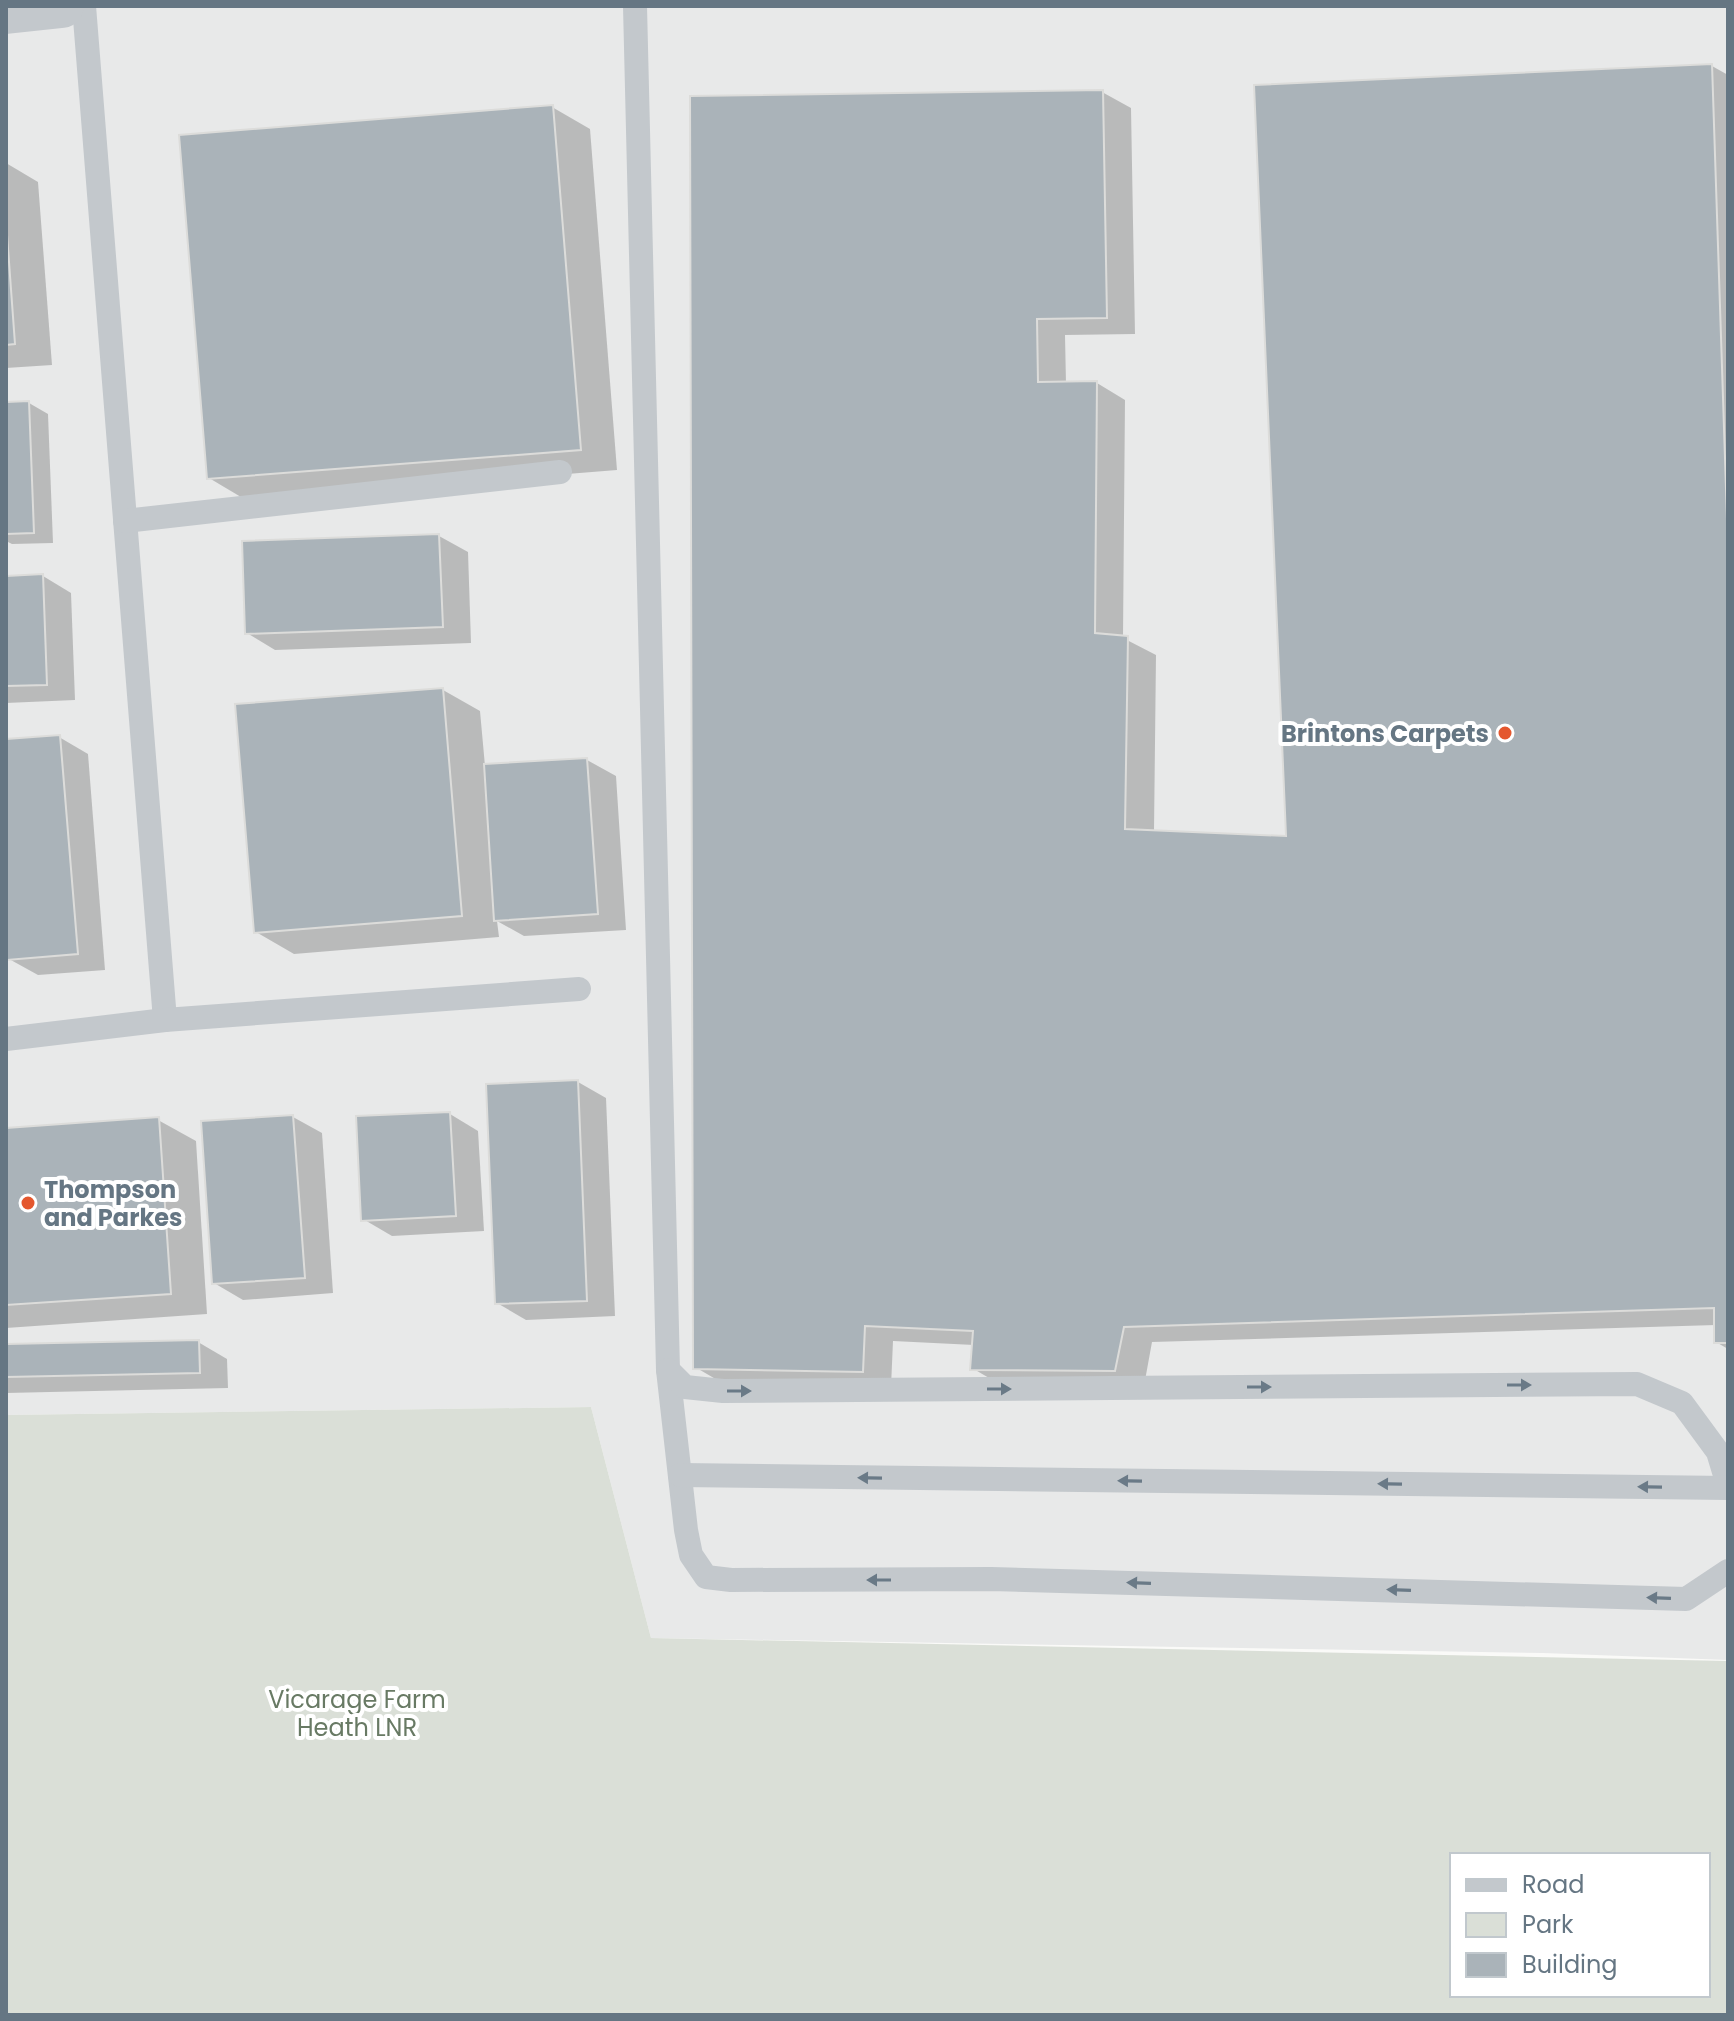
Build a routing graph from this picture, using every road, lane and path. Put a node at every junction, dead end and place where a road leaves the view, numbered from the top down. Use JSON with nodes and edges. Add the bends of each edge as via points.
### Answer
{"nodes":[{"id":1,"x":62,"y":6,"type":"edge"},
{"id":2,"x":84,"y":6,"type":"edge"},
{"id":3,"x":635,"y":6,"type":"edge"},
{"id":4,"x":6,"y":12,"type":"edge"},
{"id":5,"x":560,"y":472,"type":"dead end"},
{"id":6,"x":125,"y":521,"type":"junction"},
{"id":7,"x":579,"y":989,"type":"dead end"},
{"id":8,"x":165,"y":1020,"type":"junction"},
{"id":9,"x":6,"y":1039,"type":"edge"},
{"id":10,"x":668,"y":1370,"type":"junction"},
{"id":11,"x":680,"y":1475,"type":"junction"},
{"id":12,"x":1728,"y":1487,"type":"edge"},
{"id":13,"x":1728,"y":1571,"type":"edge"}],
"edges":[{"from":1,"to":4,"type":"street"},
{"from":2,"to":6,"type":"lane"},
{"from":3,"to":10,"type":"lane"},
{"from":5,"to":6,"type":"lane"},
{"from":6,"to":8,"type":"lane"},
{"from":7,"to":8,"type":"lane"},
{"from":8,"to":9,"type":"lane"},
{"from":10,"to":11,"type":"lane"},
{"from":10,"to":12,"type":"lane","one_way":true,"via":[[685,1387],[723,1391],[1637,1384],[1682,1403],[1718,1452]]},
{"from":12,"to":11,"type":"lane","one_way":true},
{"from":13,"to":11,"type":"lane","one_way":true,"via":[[1686,1599],[991,1579],[731,1580],[706,1577],[691,1555]]}]}
